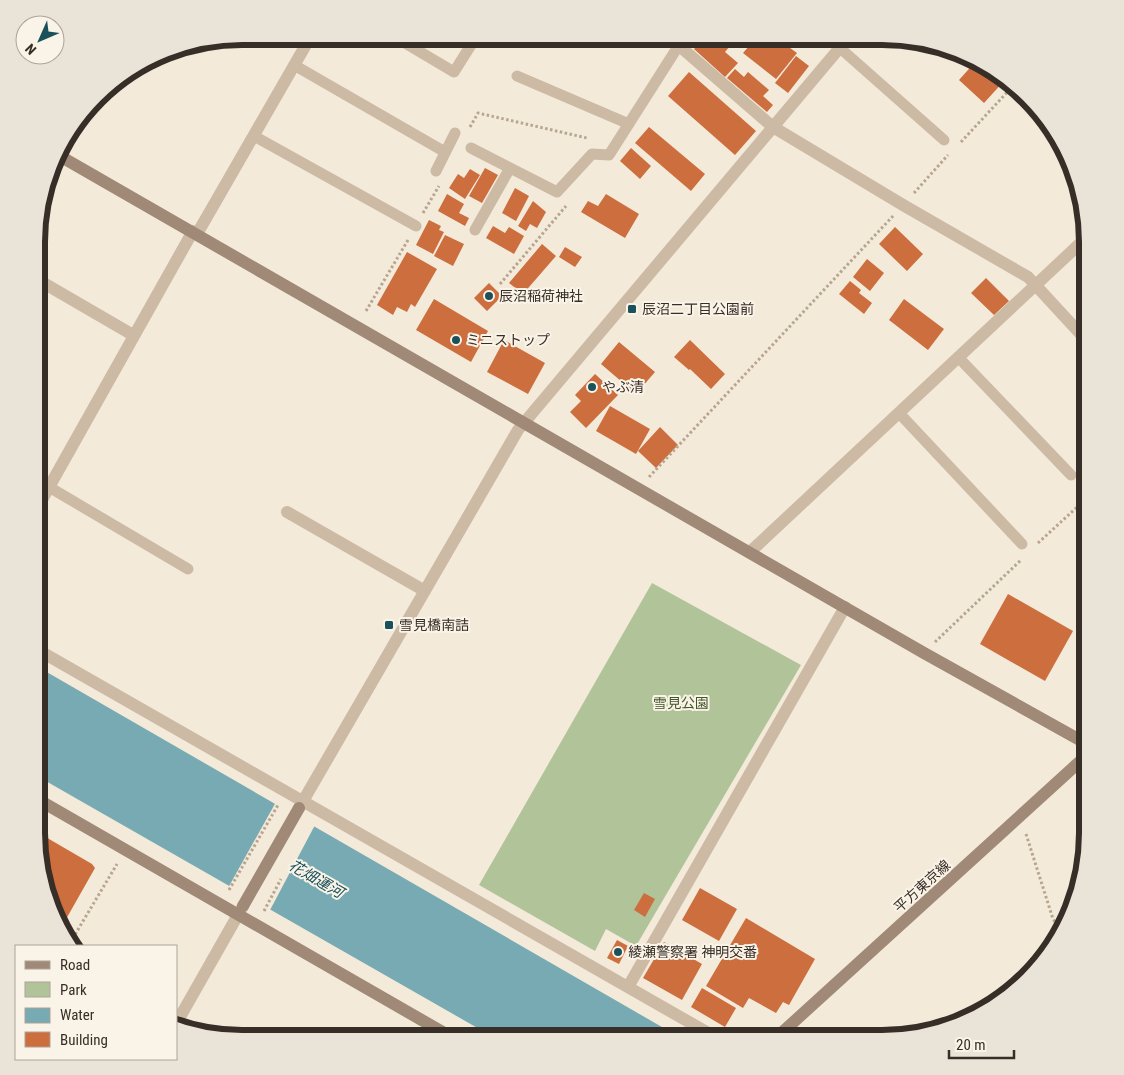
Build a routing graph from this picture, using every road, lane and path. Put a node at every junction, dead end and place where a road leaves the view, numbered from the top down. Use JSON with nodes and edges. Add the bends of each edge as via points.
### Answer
{"nodes":[{"id":1,"x":306,"y":45,"type":"edge"},
{"id":2,"x":408,"y":45,"type":"edge"},
{"id":3,"x":471,"y":45,"type":"edge"},
{"id":4,"x":675,"y":45,"type":"edge"},
{"id":5,"x":683,"y":45,"type":"edge"},
{"id":6,"x":842,"y":45,"type":"edge"},
{"id":7,"x":840,"y":48,"type":"junction"},
{"id":8,"x":294,"y":65,"type":"junction"},
{"id":9,"x":517,"y":76,"type":"dead end"},
{"id":10,"x":1008,"y":91,"type":"edge"},
{"id":11,"x":630,"y":124,"type":"junction"},
{"id":12,"x":470,"y":128,"type":"dead end"},
{"id":13,"x":773,"y":128,"type":"junction"},
{"id":14,"x":455,"y":133,"type":"dead end"},
{"id":15,"x":254,"y":136,"type":"junction"},
{"id":16,"x":944,"y":140,"type":"dead end"},
{"id":17,"x":471,"y":148,"type":"dead end"},
{"id":18,"x":614,"y":148,"type":"junction"},
{"id":19,"x":445,"y":152,"type":"junction"},
{"id":20,"x":64,"y":158,"type":"edge"},
{"id":21,"x":510,"y":168,"type":"junction"},
{"id":22,"x":439,"y":176,"type":"joint"},
{"id":23,"x":570,"y":200,"type":"dead end"},
{"id":24,"x":903,"y":205,"type":"junction"},
{"id":25,"x":416,"y":226,"type":"junction"},
{"id":26,"x":475,"y":230,"type":"dead end"},
{"id":27,"x":195,"y":232,"type":"junction"},
{"id":28,"x":1079,"y":244,"type":"edge"},
{"id":29,"x":45,"y":284,"type":"edge"},
{"id":30,"x":500,"y":284,"type":"dead end"},
{"id":31,"x":1035,"y":285,"type":"junction"},
{"id":32,"x":366,"y":311,"type":"dead end"},
{"id":33,"x":1079,"y":332,"type":"edge"},
{"id":34,"x":133,"y":335,"type":"junction"},
{"id":35,"x":958,"y":356,"type":"junction"},
{"id":36,"x":899,"y":413,"type":"junction"},
{"id":37,"x":524,"y":422,"type":"junction"},
{"id":38,"x":1071,"y":475,"type":"dead end"},
{"id":39,"x":49,"y":487,"type":"junction"},
{"id":40,"x":638,"y":488,"type":"junction"},
{"id":41,"x":45,"y":494,"type":"edge"},
{"id":42,"x":1079,"y":505,"type":"edge"},
{"id":43,"x":287,"y":512,"type":"dead end"},
{"id":44,"x":1022,"y":544,"type":"dead end"},
{"id":45,"x":1036,"y":545,"type":"dead end"},
{"id":46,"x":750,"y":552,"type":"junction"},
{"id":47,"x":1025,"y":556,"type":"dead end"},
{"id":48,"x":188,"y":569,"type":"dead end"},
{"id":49,"x":425,"y":591,"type":"junction"},
{"id":50,"x":845,"y":607,"type":"junction"},
{"id":51,"x":924,"y":653,"type":"junction"},
{"id":52,"x":45,"y":654,"type":"edge"},
{"id":53,"x":1079,"y":740,"type":"edge"},
{"id":54,"x":1079,"y":763,"type":"edge"},
{"id":55,"x":280,"y":801,"type":"dead end"},
{"id":56,"x":45,"y":803,"type":"edge"},
{"id":57,"x":301,"y":804,"type":"junction"},
{"id":58,"x":1018,"y":820,"type":"junction"},
{"id":59,"x":118,"y":863,"type":"dead end"},
{"id":60,"x":226,"y":895,"type":"dead end"},
{"id":61,"x":241,"y":910,"type":"junction"},
{"id":62,"x":1056,"y":925,"type":"edge"},
{"id":63,"x":74,"y":936,"type":"edge"},
{"id":64,"x":628,"y":987,"type":"junction"},
{"id":65,"x":178,"y":1020,"type":"edge"},
{"id":66,"x":440,"y":1030,"type":"edge"},
{"id":67,"x":703,"y":1030,"type":"edge"},
{"id":68,"x":785,"y":1030,"type":"edge"}],
"edges":[{"from":1,"to":8,"type":"street"},
{"from":2,"to":3,"type":"lane","via":[[454,72]]},
{"from":4,"to":11,"type":"lane"},
{"from":5,"to":13,"type":"street"},
{"from":6,"to":7,"type":"street"},
{"from":7,"to":13,"type":"street"},
{"from":7,"to":16,"type":"lane"},
{"from":8,"to":15,"type":"street"},
{"from":8,"to":19,"type":"lane"},
{"from":9,"to":11,"type":"lane"},
{"from":10,"to":24,"type":"path"},
{"from":11,"to":18,"type":"lane"},
{"from":12,"to":18,"type":"path","via":[[478,113],[604,142]]},
{"from":13,"to":24,"type":"street"},
{"from":13,"to":37,"type":"street"},
{"from":14,"to":19,"type":"lane"},
{"from":15,"to":25,"type":"lane"},
{"from":15,"to":27,"type":"street"},
{"from":17,"to":21,"type":"lane"},
{"from":18,"to":21,"type":"lane","via":[[609,155],[592,154],[557,192]]},
{"from":19,"to":22,"type":"lane"},
{"from":20,"to":27,"type":"street"},
{"from":21,"to":26,"type":"lane"},
{"from":22,"to":25,"type":"path"},
{"from":23,"to":30,"type":"path"},
{"from":24,"to":31,"type":"street"},
{"from":24,"to":40,"type":"path"},
{"from":25,"to":32,"type":"path"},
{"from":27,"to":34,"type":"street"},
{"from":27,"to":37,"type":"street"},
{"from":28,"to":31,"type":"street"},
{"from":29,"to":34,"type":"street"},
{"from":31,"to":33,"type":"street"},
{"from":31,"to":35,"type":"street"},
{"from":34,"to":39,"type":"street"},
{"from":35,"to":36,"type":"street"},
{"from":35,"to":38,"type":"lane"},
{"from":36,"to":44,"type":"lane"},
{"from":36,"to":46,"type":"street"},
{"from":37,"to":40,"type":"street"},
{"from":37,"to":49,"type":"street"},
{"from":39,"to":41,"type":"street"},
{"from":39,"to":48,"type":"lane"},
{"from":40,"to":46,"type":"street"},
{"from":42,"to":45,"type":"path"},
{"from":43,"to":49,"type":"street"},
{"from":46,"to":50,"type":"street"},
{"from":47,"to":51,"type":"path"},
{"from":49,"to":57,"type":"street"},
{"from":50,"to":51,"type":"street"},
{"from":50,"to":64,"type":"street"},
{"from":51,"to":53,"type":"street"},
{"from":52,"to":57,"type":"street"},
{"from":54,"to":58,"type":"street","name":"平方東京線"},
{"from":55,"to":60,"type":"path"},
{"from":56,"to":61,"type":"street"},
{"from":57,"to":61,"type":"street"},
{"from":57,"to":64,"type":"street"},
{"from":58,"to":62,"type":"path","via":[[1028,838]]},
{"from":58,"to":68,"type":"street","name":"平方東京線"},
{"from":59,"to":63,"type":"path"},
{"from":61,"to":65,"type":"street"},
{"from":61,"to":66,"type":"street"},
{"from":64,"to":67,"type":"street"}]}
